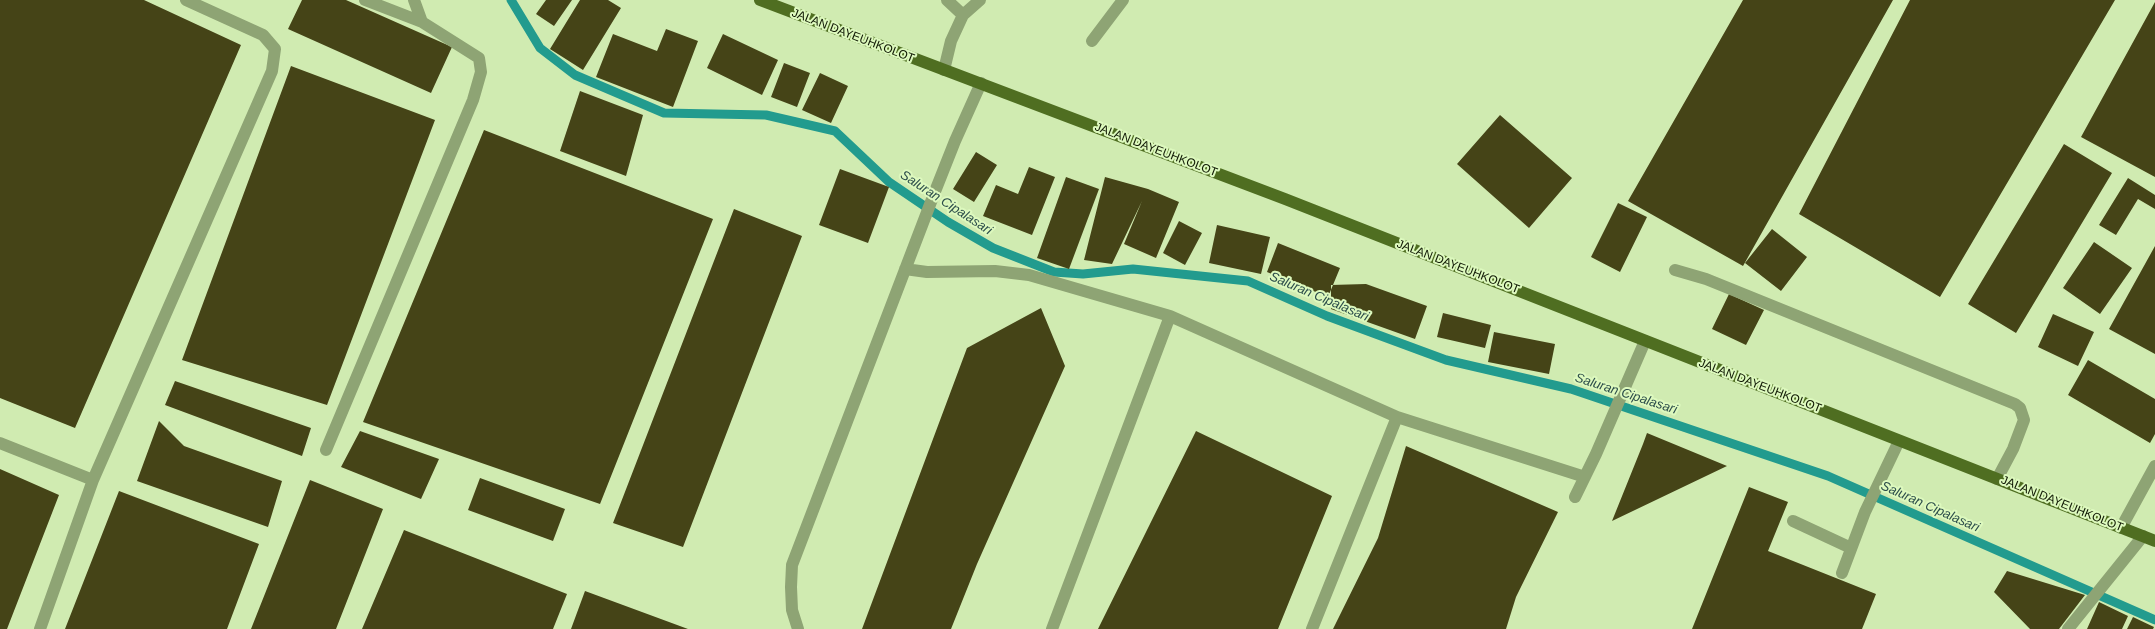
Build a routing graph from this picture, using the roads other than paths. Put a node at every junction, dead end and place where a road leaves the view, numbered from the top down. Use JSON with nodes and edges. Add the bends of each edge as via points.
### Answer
{"nodes":[{"id":1,"x":186,"y":0,"type":"edge"},
{"id":2,"x":365,"y":0,"type":"edge"},
{"id":3,"x":414,"y":0,"type":"edge"},
{"id":4,"x":760,"y":0,"type":"edge"},
{"id":5,"x":947,"y":0,"type":"edge"},
{"id":6,"x":980,"y":0,"type":"edge"},
{"id":7,"x":1123,"y":0,"type":"edge"},
{"id":8,"x":963,"y":15,"type":"junction"},
{"id":9,"x":422,"y":22,"type":"junction"},
{"id":10,"x":1092,"y":41,"type":"dead end"},
{"id":11,"x":944,"y":70,"type":"junction"},
{"id":12,"x":981,"y":83,"type":"junction"},
{"id":13,"x":905,"y":269,"type":"junction"},
{"id":14,"x":1675,"y":270,"type":"dead end"},
{"id":15,"x":1170,"y":316,"type":"junction"},
{"id":16,"x":1646,"y":341,"type":"junction"},
{"id":17,"x":1396,"y":417,"type":"junction"},
{"id":18,"x":1899,"y":441,"type":"junction"},
{"id":19,"x":0,"y":443,"type":"edge"},
{"id":20,"x":326,"y":450,"type":"dead end"},
{"id":21,"x":2155,"y":466,"type":"edge"},
{"id":22,"x":1585,"y":477,"type":"junction"},
{"id":23,"x":1997,"y":479,"type":"junction"},
{"id":24,"x":93,"y":480,"type":"junction"},
{"id":25,"x":1575,"y":497,"type":"dead end"},
{"id":26,"x":1792,"y":521,"type":"dead end"},
{"id":27,"x":2121,"y":528,"type":"junction"},
{"id":28,"x":2143,"y":536,"type":"junction"},
{"id":29,"x":2155,"y":541,"type":"edge"},
{"id":30,"x":1851,"y":548,"type":"junction"},
{"id":31,"x":1842,"y":573,"type":"dead end"},
{"id":32,"x":40,"y":629,"type":"edge"},
{"id":33,"x":798,"y":629,"type":"edge"},
{"id":34,"x":1052,"y":629,"type":"edge"},
{"id":35,"x":1312,"y":629,"type":"edge"},
{"id":36,"x":2068,"y":629,"type":"edge"}],
"edges":[{"from":1,"to":24,"type":"street","via":[[262,35],[275,48],[272,71]]},
{"from":2,"to":9,"type":"street"},
{"from":3,"to":9,"type":"street"},
{"from":4,"to":11,"type":"main road","name":"JALAN DAYEUHKOLOT"},
{"from":5,"to":8,"type":"street"},
{"from":6,"to":8,"type":"street"},
{"from":7,"to":10,"type":"street"},
{"from":8,"to":11,"type":"street","via":[[951,41]]},
{"from":9,"to":20,"type":"street","via":[[479,58],[482,72],[473,100]]},
{"from":11,"to":12,"type":"main road","name":"JALAN DAYEUHKOLOT"},
{"from":12,"to":13,"type":"street"},
{"from":12,"to":16,"type":"main road","name":"JALAN DAYEUHKOLOT"},
{"from":13,"to":15,"type":"street","via":[[927,272],[995,271],[1029,275]]},
{"from":13,"to":33,"type":"street","via":[[792,565],[792,610]]},
{"from":14,"to":23,"type":"street","via":[[1713,282],[2015,404],[2020,408],[2024,420],[2013,449]]},
{"from":15,"to":17,"type":"street"},
{"from":15,"to":34,"type":"street"},
{"from":16,"to":18,"type":"main road","name":"JALAN DAYEUHKOLOT"},
{"from":16,"to":22,"type":"street"},
{"from":17,"to":22,"type":"street"},
{"from":17,"to":35,"type":"street"},
{"from":18,"to":23,"type":"main road","name":"JALAN DAYEUHKOLOT"},
{"from":18,"to":30,"type":"street","via":[[1882,473]]},
{"from":19,"to":24,"type":"street"},
{"from":21,"to":27,"type":"street"},
{"from":22,"to":25,"type":"street"},
{"from":23,"to":27,"type":"main road","name":"JALAN DAYEUHKOLOT"},
{"from":24,"to":32,"type":"street"},
{"from":26,"to":30,"type":"street"},
{"from":27,"to":28,"type":"main road","name":"JALAN DAYEUHKOLOT"},
{"from":28,"to":29,"type":"main road","name":"JALAN DAYEUHKOLOT"},
{"from":28,"to":36,"type":"street"},
{"from":30,"to":31,"type":"street"}]}
